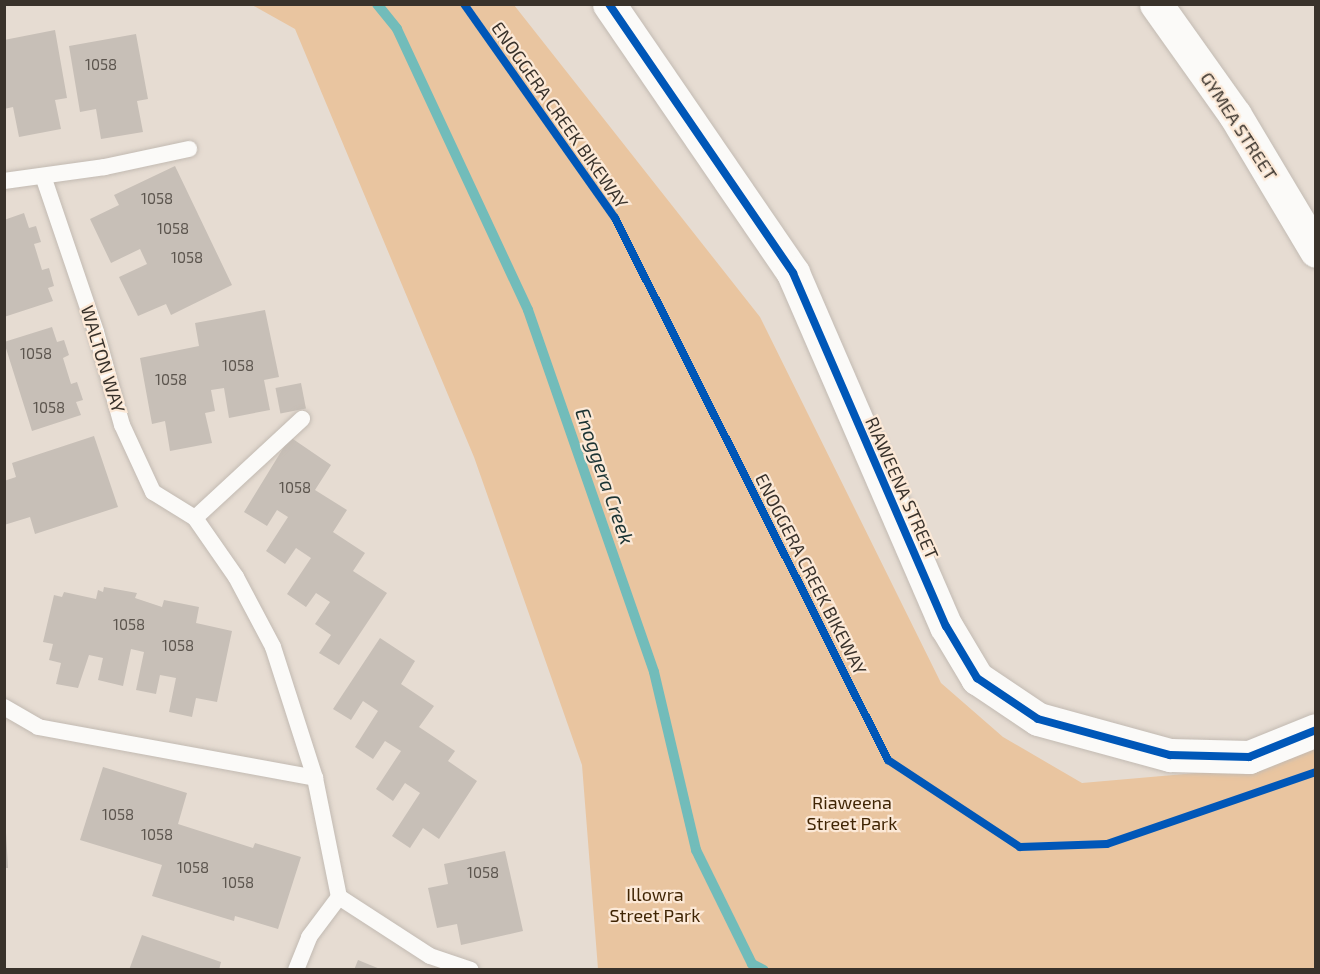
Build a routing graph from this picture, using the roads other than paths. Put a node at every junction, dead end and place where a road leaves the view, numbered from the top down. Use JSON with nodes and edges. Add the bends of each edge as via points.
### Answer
{"nodes":[{"id":1,"x":609,"y":4,"type":"edge"},
{"id":2,"x":1156,"y":4,"type":"edge"},
{"id":3,"x":189,"y":148,"type":"dead end"},
{"id":4,"x":43,"y":176,"type":"junction"},
{"id":5,"x":4,"y":181,"type":"edge"},
{"id":6,"x":1316,"y":251,"type":"edge"},
{"id":7,"x":302,"y":419,"type":"dead end"},
{"id":8,"x":195,"y":518,"type":"junction"},
{"id":9,"x":4,"y":707,"type":"edge"},
{"id":10,"x":1316,"y":730,"type":"edge"},
{"id":11,"x":315,"y":778,"type":"junction"},
{"id":12,"x":339,"y":897,"type":"junction"},
{"id":13,"x":296,"y":969,"type":"edge"},
{"id":14,"x":471,"y":969,"type":"edge"}],
"edges":[{"from":1,"to":10,"type":"street","name":"RIAWEENA STREET","via":[[793,273],[946,626],[977,678],[1038,719],[1170,755],[1249,757]]},
{"from":2,"to":6,"type":"street","name":"GYMEA STREET","via":[[1235,115]]},
{"from":3,"to":4,"type":"lane"},
{"from":4,"to":5,"type":"lane"},
{"from":4,"to":8,"type":"lane","name":"WALTON WAY","via":[[96,332],[122,425],[153,492]]},
{"from":7,"to":8,"type":"lane"},
{"from":8,"to":11,"type":"lane","name":"WALTON WAY","via":[[236,577],[273,647]]},
{"from":9,"to":11,"type":"lane","via":[[39,727]]},
{"from":11,"to":12,"type":"lane","name":"WALTON WAY"},
{"from":12,"to":13,"type":"lane","via":[[309,937]]},
{"from":12,"to":14,"type":"lane","via":[[429,957]]}]}
